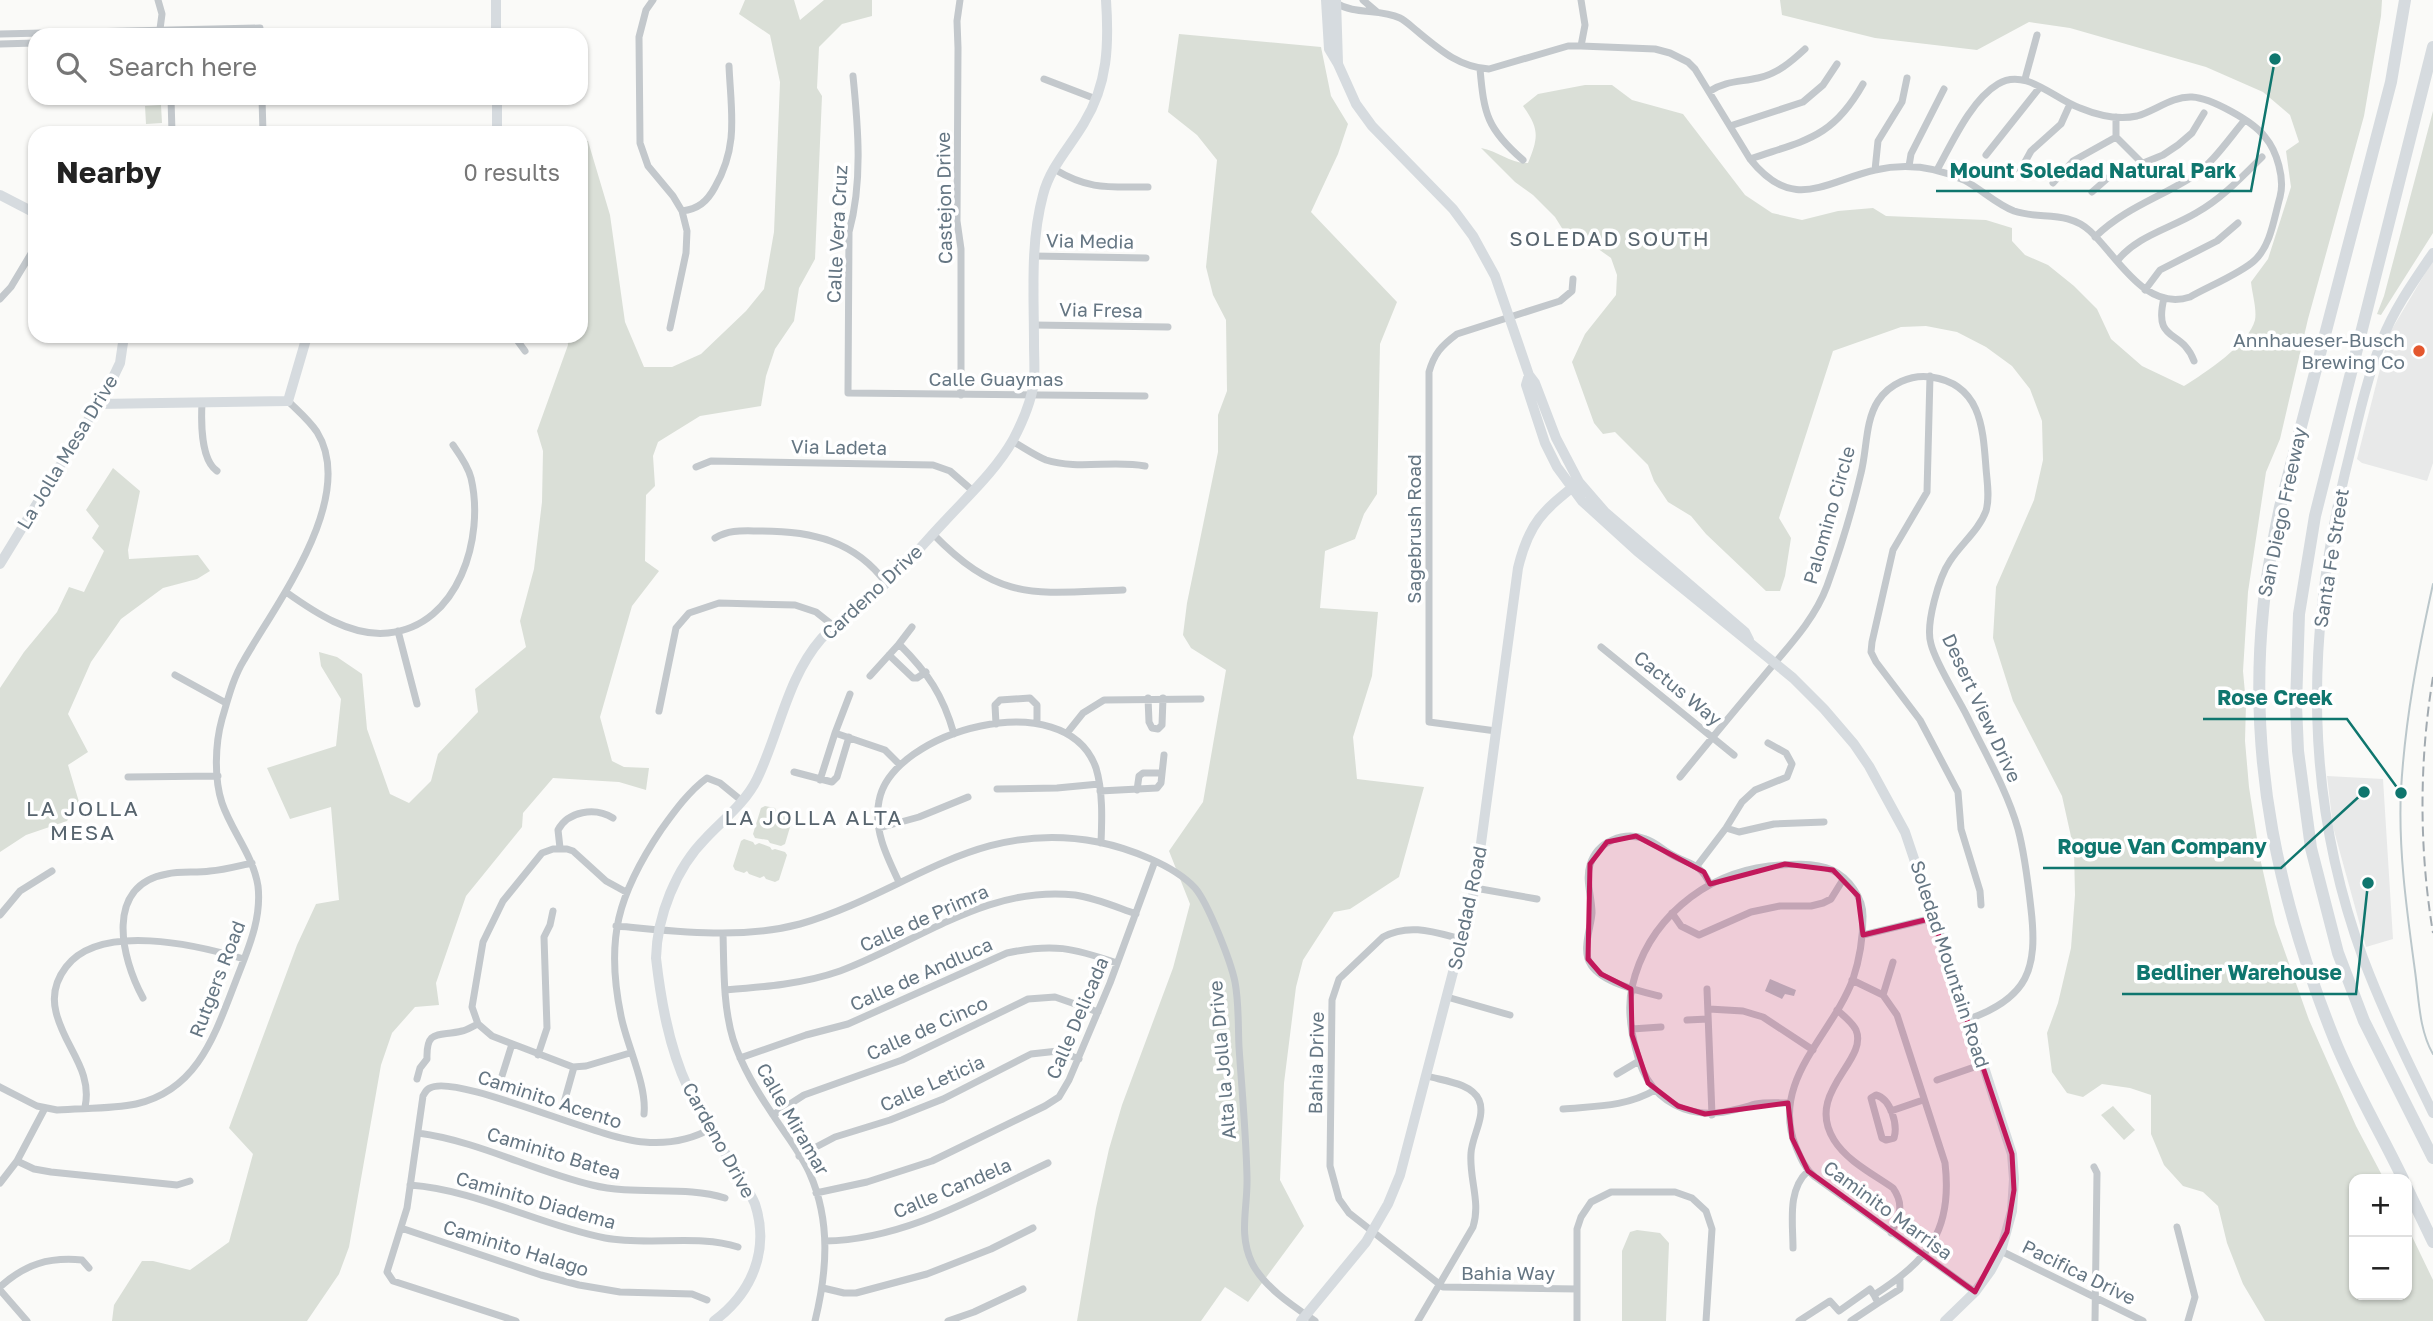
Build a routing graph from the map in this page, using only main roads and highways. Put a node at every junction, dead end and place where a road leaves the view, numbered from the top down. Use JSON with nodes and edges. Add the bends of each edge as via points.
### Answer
{"nodes":[{"id":1,"x":2405,"y":1,"type":"edge"},
{"id":2,"x":2433,"y":47,"type":"edge"},
{"id":3,"x":2433,"y":68,"type":"edge"},
{"id":4,"x":2420,"y":101,"type":"junction"},
{"id":5,"x":2433,"y":1158,"type":"edge"},
{"id":6,"x":2401,"y":1174,"type":"edge"},
{"id":7,"x":2412,"y":1198,"type":"edge"},
{"id":8,"x":2433,"y":1242,"type":"edge"}],
"edges":[{"from":1,"to":6,"type":"highway","name":"San Diego Freeway","via":[[2391,82],[2280,506],[2260,652],[2267,802],[2283,889],[2337,1044]]},
{"from":2,"to":4,"type":"highway","name":"San Diego Freeway"},
{"from":3,"to":4,"type":"highway"},
{"from":4,"to":5,"type":"highway","name":"San Diego Freeway","via":[[2315,516],[2299,614],[2296,705],[2307,824],[2338,953],[2364,1021]]},
{"from":7,"to":8,"type":"highway"}]}
